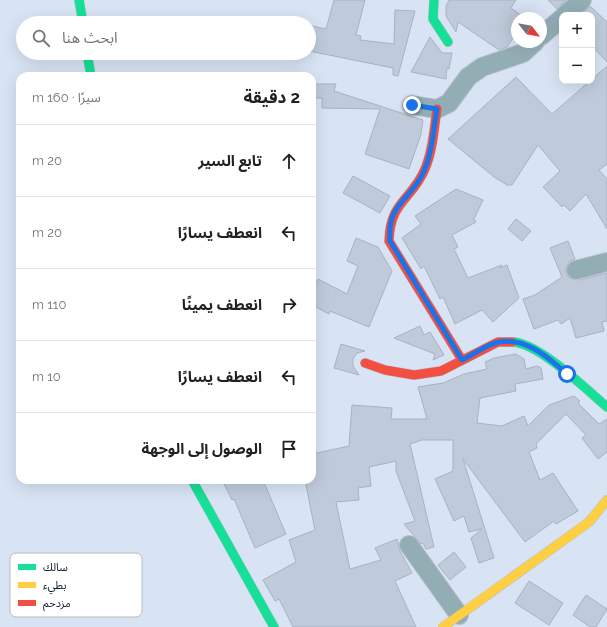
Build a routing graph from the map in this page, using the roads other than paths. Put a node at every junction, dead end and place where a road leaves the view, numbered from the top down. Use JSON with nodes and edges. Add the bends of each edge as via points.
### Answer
{"nodes":[{"id":1,"x":79,"y":0,"type":"edge"},
{"id":2,"x":434,"y":0,"type":"edge"},
{"id":3,"x":582,"y":0,"type":"edge"},
{"id":4,"x":568,"y":12,"type":"edge"},
{"id":5,"x":82,"y":16,"type":"edge"},
{"id":6,"x":559,"y":21,"type":"edge"},
{"id":7,"x":547,"y":31,"type":"edge"},
{"id":8,"x":448,"y":42,"type":"dead end"},
{"id":9,"x":528,"y":48,"type":"edge"},
{"id":10,"x":88,"y":60,"type":"edge"},
{"id":11,"x":90,"y":72,"type":"edge"},
{"id":12,"x":412,"y":105,"type":"dead end"},
{"id":13,"x":437,"y":109,"type":"junction"},
{"id":14,"x":607,"y":262,"type":"edge"},
{"id":15,"x":576,"y":270,"type":"dead end"},
{"id":16,"x":462,"y":360,"type":"junction"},
{"id":17,"x":365,"y":363,"type":"dead end"},
{"id":18,"x":607,"y":407,"type":"edge"},
{"id":19,"x":194,"y":484,"type":"edge"},
{"id":20,"x":607,"y":500,"type":"edge"},
{"id":21,"x":408,"y":545,"type":"dead end"},
{"id":22,"x":459,"y":615,"type":"junction"},
{"id":23,"x":274,"y":627,"type":"edge"},
{"id":24,"x":444,"y":627,"type":"edge"}],
"edges":[{"from":1,"to":5,"type":"street"},
{"from":2,"to":8,"type":"street","via":[[433,19]]},
{"from":3,"to":4,"type":"street"},
{"from":6,"to":7,"type":"street"},
{"from":9,"to":13,"type":"street","via":[[523,53],[482,67],[468,77],[449,103]]},
{"from":10,"to":11,"type":"street"},
{"from":12,"to":13,"type":"street"},
{"from":13,"to":16,"type":"street","via":[[428,161],[421,178],[394,210],[389,230],[390,241]]},
{"from":14,"to":15,"type":"street"},
{"from":16,"to":17,"type":"street","via":[[441,371],[414,375],[385,370]]},
{"from":16,"to":18,"type":"street","via":[[498,342],[518,342],[550,359]]},
{"from":19,"to":23,"type":"street"},
{"from":20,"to":22,"type":"street","via":[[589,522]]},
{"from":21,"to":22,"type":"street"},
{"from":22,"to":24,"type":"street"}]}
